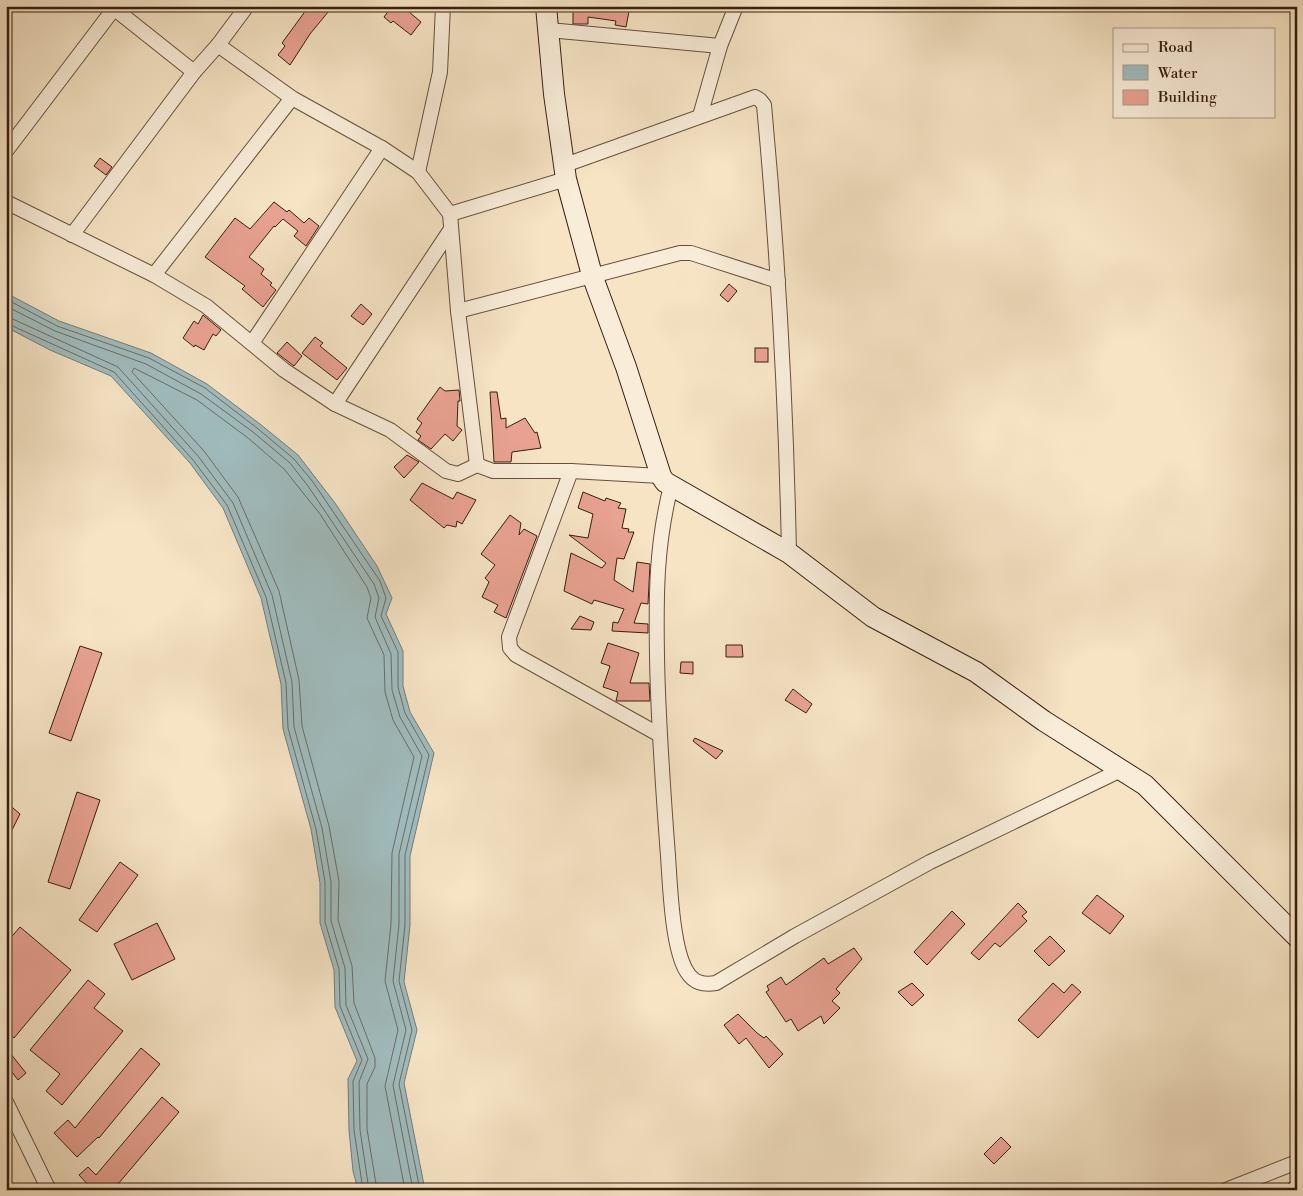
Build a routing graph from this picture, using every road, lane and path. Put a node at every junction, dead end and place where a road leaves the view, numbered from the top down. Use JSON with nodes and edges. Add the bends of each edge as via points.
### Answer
{"nodes":[{"id":1,"x":247,"y":6,"type":"edge"},
{"id":2,"x":443,"y":6,"type":"edge"},
{"id":3,"x":546,"y":6,"type":"edge"},
{"id":4,"x":736,"y":6,"type":"edge"},
{"id":5,"x":114,"y":7,"type":"edge"},
{"id":6,"x":549,"y":30,"type":"junction"},
{"id":7,"x":218,"y":45,"type":"junction"},
{"id":8,"x":720,"y":46,"type":"junction"},
{"id":9,"x":194,"y":72,"type":"junction"},
{"id":10,"x":292,"y":98,"type":"junction"},
{"id":11,"x":700,"y":116,"type":"junction"},
{"id":12,"x":382,"y":148,"type":"junction"},
{"id":13,"x":6,"y":151,"type":"edge"},
{"id":14,"x":418,"y":172,"type":"junction"},
{"id":15,"x":566,"y":172,"type":"junction"},
{"id":16,"x":6,"y":202,"type":"edge"},
{"id":17,"x":450,"y":214,"type":"junction"},
{"id":18,"x":451,"y":229,"type":"junction"},
{"id":19,"x":72,"y":235,"type":"junction"},
{"id":20,"x":154,"y":275,"type":"junction"},
{"id":21,"x":592,"y":275,"type":"junction"},
{"id":22,"x":778,"y":281,"type":"junction"},
{"id":23,"x":458,"y":311,"type":"junction"},
{"id":24,"x":252,"y":344,"type":"junction"},
{"id":25,"x":336,"y":404,"type":"junction"},
{"id":26,"x":477,"y":466,"type":"junction"},
{"id":27,"x":571,"y":471,"type":"junction"},
{"id":28,"x":666,"y":481,"type":"junction"},
{"id":29,"x":789,"y":553,"type":"junction"},
{"id":30,"x":658,"y":734,"type":"junction"},
{"id":31,"x":1121,"y":770,"type":"junction"},
{"id":32,"x":1297,"y":937,"type":"edge"},
{"id":33,"x":6,"y":1102,"type":"edge"},
{"id":34,"x":1297,"y":1162,"type":"edge"},
{"id":35,"x":1297,"y":1186,"type":"edge"},
{"id":36,"x":49,"y":1190,"type":"edge"},
{"id":37,"x":1226,"y":1190,"type":"edge"},
{"id":38,"x":1293,"y":1190,"type":"edge"}],
"edges":[{"from":1,"to":7,"type":"street"},
{"from":2,"to":14,"type":"street","via":[[440,72]]},
{"from":3,"to":6,"type":"street"},
{"from":4,"to":8,"type":"street"},
{"from":5,"to":9,"type":"street"},
{"from":5,"to":13,"type":"street"},
{"from":6,"to":8,"type":"street"},
{"from":6,"to":15,"type":"street","via":[[554,94]]},
{"from":7,"to":9,"type":"street"},
{"from":7,"to":10,"type":"street"},
{"from":8,"to":11,"type":"street"},
{"from":9,"to":19,"type":"street"},
{"from":10,"to":12,"type":"street"},
{"from":10,"to":20,"type":"street"},
{"from":11,"to":15,"type":"street"},
{"from":11,"to":22,"type":"street","via":[[755,97],[764,106]]},
{"from":12,"to":14,"type":"street"},
{"from":12,"to":24,"type":"street"},
{"from":14,"to":17,"type":"street"},
{"from":15,"to":17,"type":"street"},
{"from":15,"to":21,"type":"street"},
{"from":16,"to":19,"type":"street"},
{"from":17,"to":18,"type":"street"},
{"from":18,"to":23,"type":"street"},
{"from":18,"to":25,"type":"street"},
{"from":19,"to":20,"type":"street"},
{"from":20,"to":24,"type":"street","via":[[206,306]]},
{"from":21,"to":22,"type":"street","via":[[691,253]]},
{"from":21,"to":23,"type":"street"},
{"from":21,"to":28,"type":"street"},
{"from":22,"to":29,"type":"street","via":[[787,425]]},
{"from":23,"to":26,"type":"street"},
{"from":24,"to":25,"type":"street","via":[[284,370]]},
{"from":25,"to":26,"type":"street","via":[[390,430],[446,470],[458,474]]},
{"from":26,"to":27,"type":"street","via":[[493,471]]},
{"from":27,"to":28,"type":"street"},
{"from":27,"to":30,"type":"street","via":[[509,637],[510,648],[516,655]]},
{"from":28,"to":29,"type":"street"},
{"from":28,"to":30,"type":"street","via":[[656,595]]},
{"from":29,"to":31,"type":"street","via":[[873,617],[976,672],[1044,721]]},
{"from":30,"to":31,"type":"street","via":[[674,928],[686,970],[693,980],[704,985],[716,983],[930,862]]},
{"from":31,"to":32,"type":"street","via":[[1145,784]]},
{"from":33,"to":36,"type":"street"},
{"from":34,"to":37,"type":"street"},
{"from":35,"to":38,"type":"street"}]}
